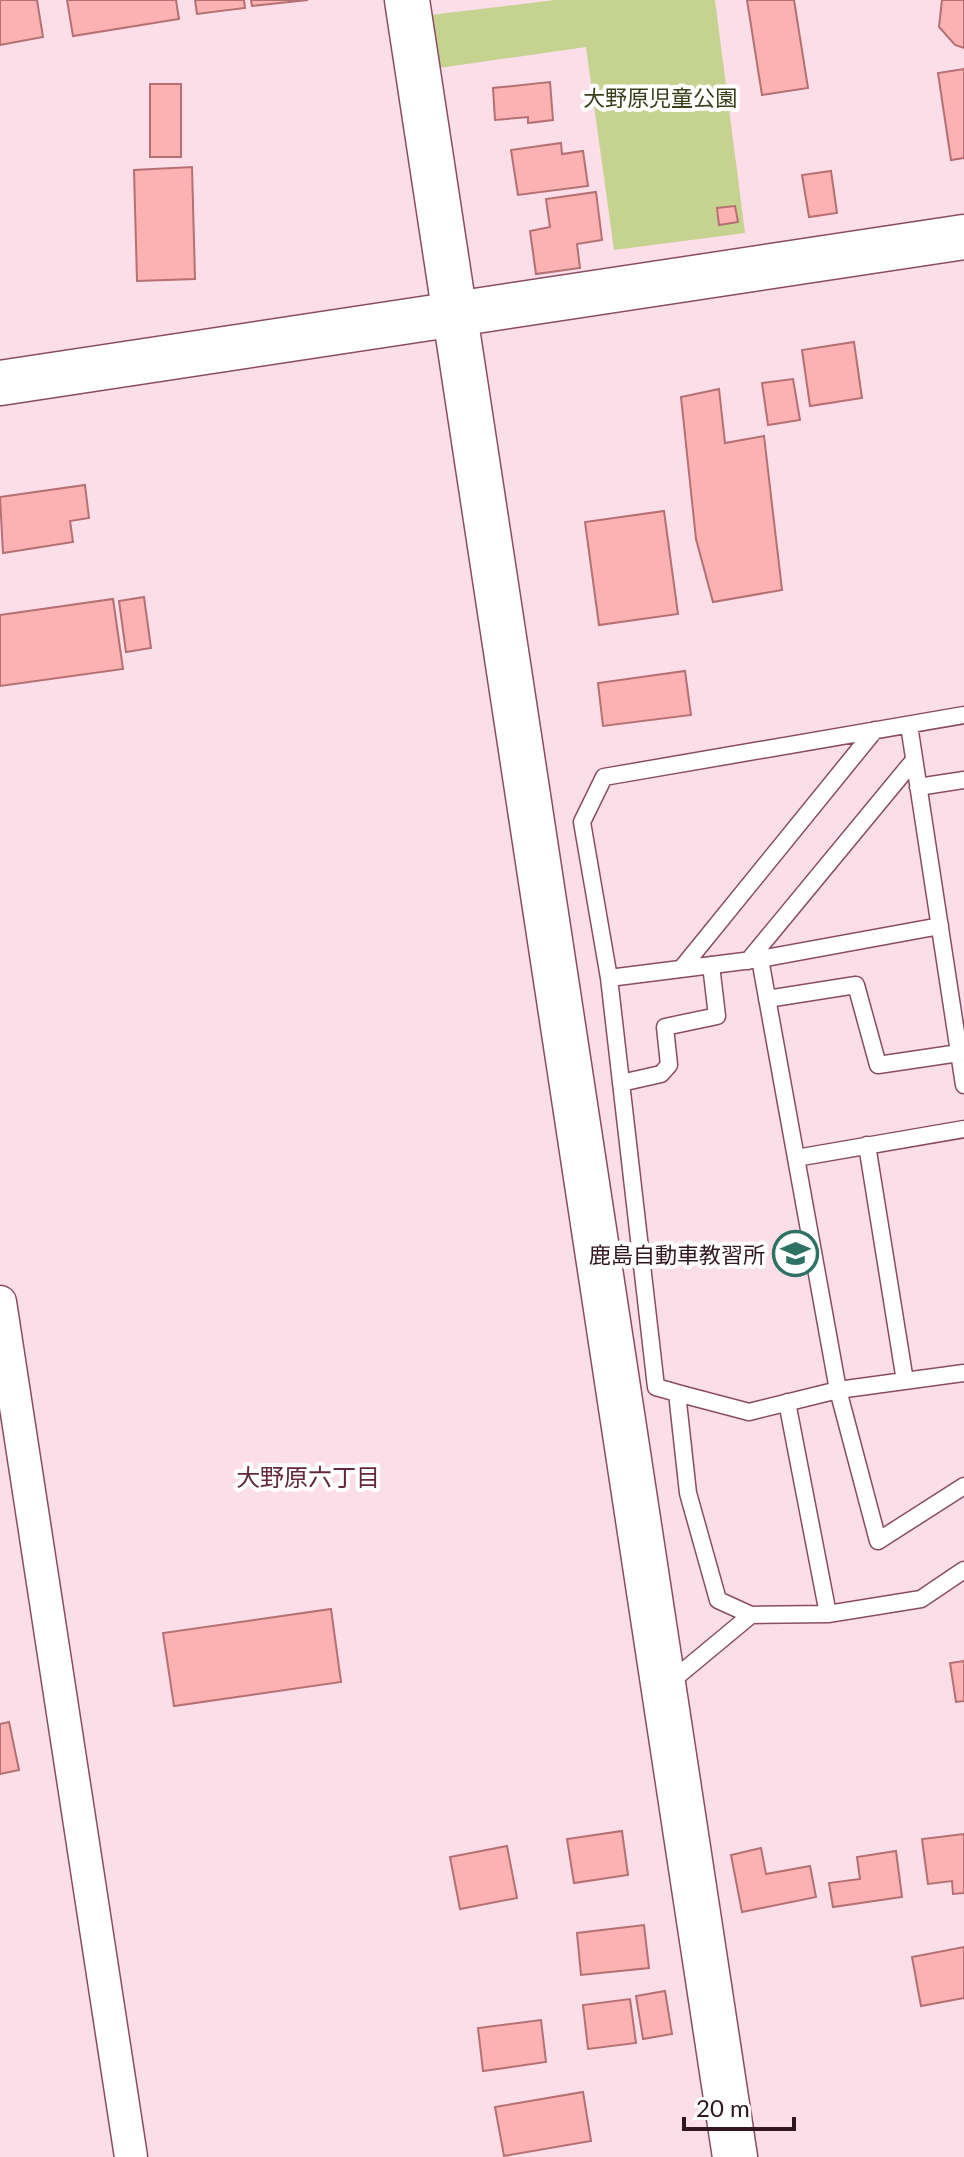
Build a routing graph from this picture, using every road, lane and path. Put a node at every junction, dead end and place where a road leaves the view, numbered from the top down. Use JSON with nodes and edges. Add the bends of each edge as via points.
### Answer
{"nodes":[{"id":1,"x":407,"y":0,"type":"edge"},
{"id":2,"x":964,"y":237,"type":"edge"},
{"id":3,"x":454,"y":312,"type":"junction"},
{"id":4,"x":0,"y":383,"type":"edge"},
{"id":5,"x":964,"y":715,"type":"edge"},
{"id":6,"x":909,"y":725,"type":"junction"},
{"id":7,"x":875,"y":730,"type":"junction"},
{"id":8,"x":914,"y":760,"type":"junction"},
{"id":9,"x":964,"y":780,"type":"edge"},
{"id":10,"x":918,"y":787,"type":"junction"},
{"id":11,"x":940,"y":926,"type":"junction"},
{"id":12,"x":754,"y":960,"type":"junction"},
{"id":13,"x":711,"y":965,"type":"junction"},
{"id":14,"x":681,"y":969,"type":"junction"},
{"id":15,"x":609,"y":978,"type":"junction"},
{"id":16,"x":767,"y":999,"type":"junction"},
{"id":17,"x":959,"y":1053,"type":"junction"},
{"id":18,"x":621,"y":1083,"type":"junction"},
{"id":19,"x":964,"y":1085,"type":"edge"},
{"id":20,"x":964,"y":1129,"type":"edge"},
{"id":21,"x":867,"y":1145,"type":"junction"},
{"id":22,"x":796,"y":1158,"type":"junction"},
{"id":23,"x":0,"y":1302,"type":"edge"},
{"id":24,"x":964,"y":1373,"type":"edge"},
{"id":25,"x":905,"y":1381,"type":"junction"},
{"id":26,"x":838,"y":1390,"type":"junction"},
{"id":27,"x":677,"y":1393,"type":"junction"},
{"id":28,"x":787,"y":1402,"type":"junction"},
{"id":29,"x":964,"y":1486,"type":"edge"},
{"id":30,"x":964,"y":1570,"type":"edge"},
{"id":31,"x":828,"y":1614,"type":"junction"},
{"id":32,"x":751,"y":1615,"type":"junction"},
{"id":33,"x":664,"y":1687,"type":"junction"},
{"id":34,"x":131,"y":2157,"type":"edge"},
{"id":35,"x":735,"y":2157,"type":"edge"}],
"edges":[{"from":1,"to":3,"type":"street"},
{"from":2,"to":3,"type":"street"},
{"from":3,"to":4,"type":"street"},
{"from":3,"to":33,"type":"street"},
{"from":5,"to":6,"type":"lane"},
{"from":6,"to":7,"type":"lane"},
{"from":6,"to":8,"type":"lane"},
{"from":7,"to":14,"type":"lane"},
{"from":7,"to":15,"type":"lane","via":[[604,777],[582,822]]},
{"from":8,"to":10,"type":"lane"},
{"from":8,"to":12,"type":"lane"},
{"from":9,"to":10,"type":"lane"},
{"from":10,"to":11,"type":"lane"},
{"from":11,"to":12,"type":"lane"},
{"from":11,"to":17,"type":"lane"},
{"from":12,"to":13,"type":"lane"},
{"from":12,"to":16,"type":"lane"},
{"from":13,"to":14,"type":"lane"},
{"from":13,"to":18,"type":"lane","via":[[717,1016],[665,1027],[669,1065],[661,1074]]},
{"from":14,"to":15,"type":"lane"},
{"from":15,"to":18,"type":"lane"},
{"from":16,"to":17,"type":"lane","via":[[856,985],[878,1065]]},
{"from":16,"to":22,"type":"lane"},
{"from":17,"to":19,"type":"lane"},
{"from":18,"to":27,"type":"lane","via":[[656,1387]]},
{"from":20,"to":21,"type":"lane"},
{"from":21,"to":22,"type":"lane"},
{"from":21,"to":25,"type":"lane"},
{"from":22,"to":26,"type":"lane"},
{"from":23,"to":34,"type":"street"},
{"from":24,"to":25,"type":"lane"},
{"from":25,"to":26,"type":"lane"},
{"from":26,"to":28,"type":"lane"},
{"from":26,"to":29,"type":"lane","via":[[878,1541]]},
{"from":27,"to":28,"type":"lane","via":[[749,1412]]},
{"from":27,"to":32,"type":"lane","via":[[688,1493],[718,1600]]},
{"from":28,"to":31,"type":"lane"},
{"from":30,"to":31,"type":"lane","via":[[921,1599]]},
{"from":31,"to":32,"type":"lane"},
{"from":32,"to":33,"type":"lane"},
{"from":33,"to":35,"type":"street"}]}
